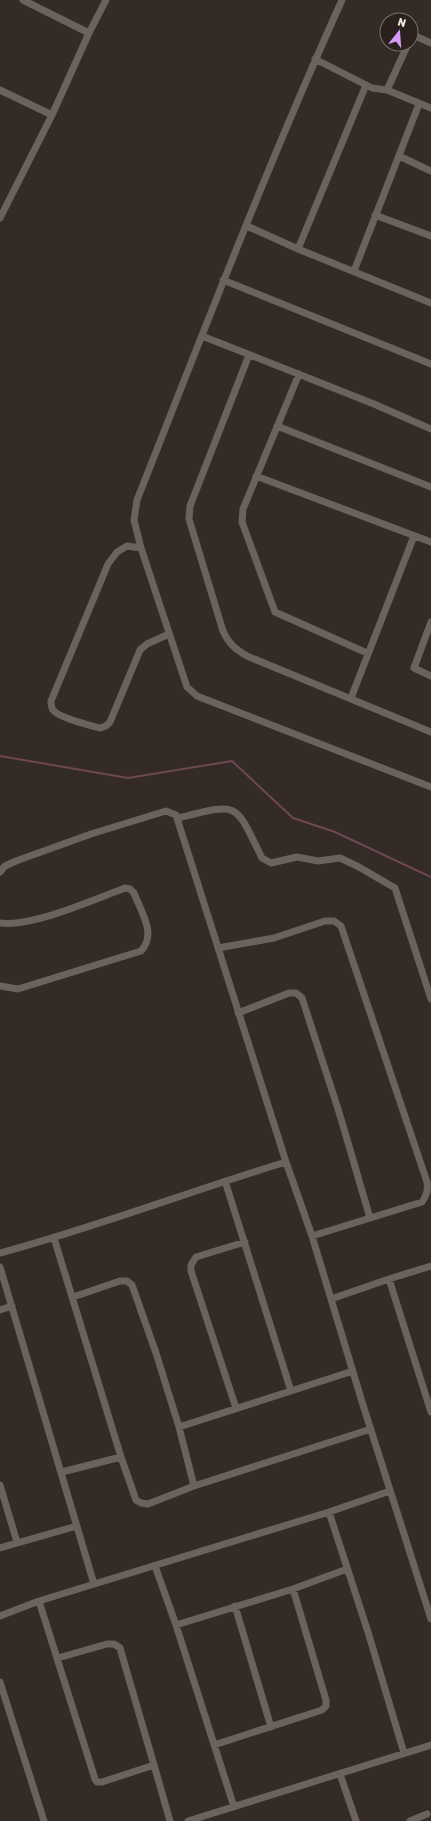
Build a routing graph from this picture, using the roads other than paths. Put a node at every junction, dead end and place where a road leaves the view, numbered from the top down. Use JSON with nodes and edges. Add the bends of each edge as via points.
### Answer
{"nodes":[{"id":1,"x":23,"y":0,"type":"edge"},
{"id":2,"x":106,"y":0,"type":"edge"},
{"id":3,"x":342,"y":0,"type":"edge"},
{"id":4,"x":89,"y":33,"type":"junction"},
{"id":5,"x":419,"y":37,"type":"edge"},
{"id":6,"x":431,"y":42,"type":"edge"},
{"id":7,"x":404,"y":52,"type":"edge"},
{"id":8,"x":315,"y":59,"type":"junction"},
{"id":9,"x":366,"y":85,"type":"junction"},
{"id":10,"x":0,"y":90,"type":"edge"},
{"id":11,"x":387,"y":90,"type":"junction"},
{"id":12,"x":419,"y":104,"type":"junction"},
{"id":13,"x":431,"y":108,"type":"edge"},
{"id":14,"x":52,"y":115,"type":"junction"},
{"id":15,"x":399,"y":156,"type":"junction"},
{"id":16,"x":431,"y":171,"type":"edge"},
{"id":17,"x":375,"y":215,"type":"junction"},
{"id":18,"x":0,"y":218,"type":"edge"},
{"id":19,"x":247,"y":226,"type":"junction"},
{"id":20,"x":431,"y":236,"type":"edge"},
{"id":21,"x":298,"y":249,"type":"junction"},
{"id":22,"x":354,"y":271,"type":"junction"},
{"id":23,"x":223,"y":280,"type":"junction"},
{"id":24,"x":431,"y":303,"type":"edge"},
{"id":25,"x":202,"y":336,"type":"junction"},
{"id":26,"x":249,"y":355,"type":"junction"},
{"id":27,"x":431,"y":364,"type":"edge"},
{"id":28,"x":299,"y":374,"type":"junction"},
{"id":29,"x":278,"y":426,"type":"junction"},
{"id":30,"x":431,"y":429,"type":"edge"},
{"id":31,"x":256,"y":476,"type":"junction"},
{"id":32,"x":431,"y":487,"type":"edge"},
{"id":33,"x":414,"y":536,"type":"junction"},
{"id":34,"x":431,"y":542,"type":"edge"},
{"id":35,"x":141,"y":548,"type":"junction"},
{"id":36,"x":431,"y":622,"type":"edge"},
{"id":37,"x":169,"y":634,"type":"junction"},
{"id":38,"x":367,"y":653,"type":"junction"},
{"id":39,"x":431,"y":676,"type":"edge"},
{"id":40,"x":351,"y":698,"type":"junction"},
{"id":41,"x":431,"y":732,"type":"edge"},
{"id":42,"x":431,"y":787,"type":"edge"},
{"id":43,"x":178,"y":818,"type":"junction"},
{"id":44,"x":0,"y":872,"type":"edge"},
{"id":45,"x":0,"y":923,"type":"edge"},
{"id":46,"x":218,"y":948,"type":"junction"},
{"id":47,"x":0,"y":986,"type":"edge"},
{"id":48,"x":431,"y":999,"type":"edge"},
{"id":49,"x":238,"y":1013,"type":"junction"},
{"id":50,"x":286,"y":1162,"type":"junction"},
{"id":51,"x":225,"y":1181,"type":"junction"},
{"id":52,"x":370,"y":1218,"type":"junction"},
{"id":53,"x":312,"y":1236,"type":"junction"},
{"id":54,"x":54,"y":1238,"type":"junction"},
{"id":55,"x":245,"y":1242,"type":"junction"},
{"id":56,"x":0,"y":1253,"type":"edge"},
{"id":57,"x":431,"y":1266,"type":"edge"},
{"id":58,"x":0,"y":1267,"type":"edge"},
{"id":59,"x":389,"y":1279,"type":"junction"},
{"id":60,"x":73,"y":1297,"type":"junction"},
{"id":61,"x":331,"y":1299,"type":"junction"},
{"id":62,"x":12,"y":1306,"type":"junction"},
{"id":63,"x":0,"y":1310,"type":"edge"},
{"id":64,"x":353,"y":1371,"type":"junction"},
{"id":65,"x":291,"y":1391,"type":"junction"},
{"id":66,"x":236,"y":1408,"type":"junction"},
{"id":67,"x":431,"y":1412,"type":"edge"},
{"id":68,"x":179,"y":1427,"type":"junction"},
{"id":69,"x":370,"y":1429,"type":"junction"},
{"id":70,"x":121,"y":1457,"type":"junction"},
{"id":71,"x":62,"y":1472,"type":"junction"},
{"id":72,"x":0,"y":1485,"type":"edge"},
{"id":73,"x":194,"y":1486,"type":"junction"},
{"id":74,"x":390,"y":1491,"type":"junction"},
{"id":75,"x":329,"y":1512,"type":"junction"},
{"id":76,"x":77,"y":1526,"type":"junction"},
{"id":77,"x":17,"y":1542,"type":"junction"},
{"id":78,"x":0,"y":1548,"type":"edge"},
{"id":79,"x":155,"y":1566,"type":"junction"},
{"id":80,"x":347,"y":1569,"type":"junction"},
{"id":81,"x":94,"y":1584,"type":"junction"},
{"id":82,"x":293,"y":1589,"type":"junction"},
{"id":83,"x":39,"y":1601,"type":"junction"},
{"id":84,"x":235,"y":1606,"type":"junction"},
{"id":85,"x":0,"y":1616,"type":"edge"},
{"id":86,"x":431,"y":1619,"type":"edge"},
{"id":87,"x":176,"y":1625,"type":"junction"},
{"id":88,"x":58,"y":1658,"type":"junction"},
{"id":89,"x":0,"y":1682,"type":"edge"},
{"id":90,"x":271,"y":1727,"type":"junction"},
{"id":91,"x":214,"y":1745,"type":"junction"},
{"id":92,"x":431,"y":1745,"type":"edge"},
{"id":93,"x":404,"y":1753,"type":"junction"},
{"id":94,"x":154,"y":1765,"type":"junction"},
{"id":95,"x":340,"y":1774,"type":"junction"},
{"id":96,"x":234,"y":1807,"type":"junction"},
{"id":97,"x":427,"y":1814,"type":"dead end"},
{"id":98,"x":44,"y":1821,"type":"edge"},
{"id":99,"x":170,"y":1821,"type":"edge"},
{"id":100,"x":188,"y":1821,"type":"edge"},
{"id":101,"x":356,"y":1821,"type":"edge"},
{"id":102,"x":410,"y":1821,"type":"edge"}],
"edges":[{"from":1,"to":4,"type":"street"},
{"from":2,"to":4,"type":"street"},
{"from":3,"to":8,"type":"street"},
{"from":4,"to":14,"type":"street"},
{"from":5,"to":6,"type":"street"},
{"from":7,"to":11,"type":"street"},
{"from":8,"to":9,"type":"street"},
{"from":8,"to":19,"type":"street"},
{"from":9,"to":11,"type":"street"},
{"from":9,"to":21,"type":"street"},
{"from":10,"to":14,"type":"street"},
{"from":11,"to":12,"type":"street"},
{"from":12,"to":13,"type":"street"},
{"from":12,"to":15,"type":"street"},
{"from":14,"to":18,"type":"street"},
{"from":15,"to":16,"type":"street"},
{"from":15,"to":17,"type":"street"},
{"from":17,"to":20,"type":"street"},
{"from":17,"to":22,"type":"street"},
{"from":19,"to":21,"type":"street"},
{"from":19,"to":23,"type":"street"},
{"from":21,"to":22,"type":"street"},
{"from":22,"to":24,"type":"street"},
{"from":23,"to":25,"type":"street"},
{"from":23,"to":27,"type":"street"},
{"from":25,"to":26,"type":"street"},
{"from":25,"to":35,"type":"street","via":[[137,500],[134,520]]},
{"from":26,"to":28,"type":"street"},
{"from":26,"to":40,"type":"street","via":[[190,506],[189,519],[196,546],[223,631],[227,641],[234,648],[247,656]]},
{"from":28,"to":29,"type":"street"},
{"from":28,"to":30,"type":"street"},
{"from":29,"to":31,"type":"street"},
{"from":29,"to":32,"type":"street"},
{"from":31,"to":33,"type":"street"},
{"from":31,"to":38,"type":"street","via":[[243,509],[242,522],[275,612]]},
{"from":33,"to":34,"type":"street"},
{"from":33,"to":38,"type":"street"},
{"from":35,"to":37,"type":"street"},
{"from":35,"to":37,"type":"street","via":[[127,546],[117,552],[108,564],[51,701],[54,712],[100,728],[106,726],[110,722],[140,650],[155,639]]},
{"from":36,"to":39,"type":"street","via":[[414,668]]},
{"from":37,"to":42,"type":"street","via":[[187,687],[196,696]]},
{"from":38,"to":40,"type":"street"},
{"from":40,"to":41,"type":"street"},
{"from":43,"to":44,"type":"street","via":[[166,811],[16,861],[5,866]]},
{"from":43,"to":46,"type":"street"},
{"from":43,"to":48,"type":"street","via":[[220,808],[231,810],[238,813],[266,862],[297,858],[318,861],[340,858],[395,888]]},
{"from":45,"to":47,"type":"street","via":[[17,924],[63,912],[125,888],[134,893],[149,932],[147,945],[141,951],[18,989]]},
{"from":46,"to":49,"type":"street"},
{"from":46,"to":52,"type":"street","via":[[274,938],[324,921],[334,921],[341,926],[428,1189],[422,1202]]},
{"from":49,"to":50,"type":"street"},
{"from":49,"to":52,"type":"street","via":[[289,993],[296,993],[302,998]]},
{"from":50,"to":51,"type":"street"},
{"from":50,"to":53,"type":"street"},
{"from":51,"to":54,"type":"street"},
{"from":51,"to":55,"type":"street"},
{"from":52,"to":53,"type":"street"},
{"from":53,"to":61,"type":"street"},
{"from":54,"to":56,"type":"street"},
{"from":54,"to":60,"type":"street"},
{"from":55,"to":65,"type":"street"},
{"from":55,"to":66,"type":"street","via":[[196,1257],[191,1265]]},
{"from":57,"to":59,"type":"street"},
{"from":58,"to":62,"type":"street"},
{"from":59,"to":61,"type":"street"},
{"from":59,"to":67,"type":"street"},
{"from":60,"to":68,"type":"street","via":[[120,1281],[127,1281],[132,1285]]},
{"from":60,"to":70,"type":"street"},
{"from":61,"to":64,"type":"street"},
{"from":62,"to":63,"type":"street"},
{"from":62,"to":71,"type":"street"},
{"from":64,"to":65,"type":"street"},
{"from":64,"to":69,"type":"street"},
{"from":65,"to":66,"type":"street"},
{"from":66,"to":68,"type":"street"},
{"from":68,"to":73,"type":"street"},
{"from":69,"to":73,"type":"street"},
{"from":69,"to":74,"type":"street"},
{"from":70,"to":71,"type":"street"},
{"from":70,"to":73,"type":"street","via":[[136,1500],[141,1503],[148,1504]]},
{"from":71,"to":76,"type":"street"},
{"from":72,"to":77,"type":"street"},
{"from":74,"to":75,"type":"street"},
{"from":74,"to":86,"type":"street"},
{"from":75,"to":79,"type":"street"},
{"from":75,"to":80,"type":"street"},
{"from":76,"to":77,"type":"street"},
{"from":76,"to":81,"type":"street"},
{"from":77,"to":78,"type":"street"},
{"from":79,"to":81,"type":"street"},
{"from":79,"to":87,"type":"street"},
{"from":80,"to":82,"type":"street"},
{"from":80,"to":93,"type":"street"},
{"from":81,"to":83,"type":"street"},
{"from":82,"to":84,"type":"street"},
{"from":82,"to":90,"type":"street","via":[[326,1706],[322,1710]]},
{"from":83,"to":85,"type":"street"},
{"from":83,"to":88,"type":"street"},
{"from":84,"to":87,"type":"street"},
{"from":84,"to":90,"type":"street"},
{"from":87,"to":91,"type":"street"},
{"from":88,"to":94,"type":"street","via":[[107,1644],[114,1644],[120,1648]]},
{"from":88,"to":94,"type":"street","via":[[97,1782]]},
{"from":89,"to":98,"type":"street"},
{"from":90,"to":91,"type":"street"},
{"from":91,"to":96,"type":"street"},
{"from":92,"to":93,"type":"street"},
{"from":93,"to":95,"type":"street"},
{"from":94,"to":99,"type":"street"},
{"from":95,"to":96,"type":"street"},
{"from":95,"to":101,"type":"street"},
{"from":96,"to":100,"type":"street"},
{"from":97,"to":102,"type":"street"}]}
